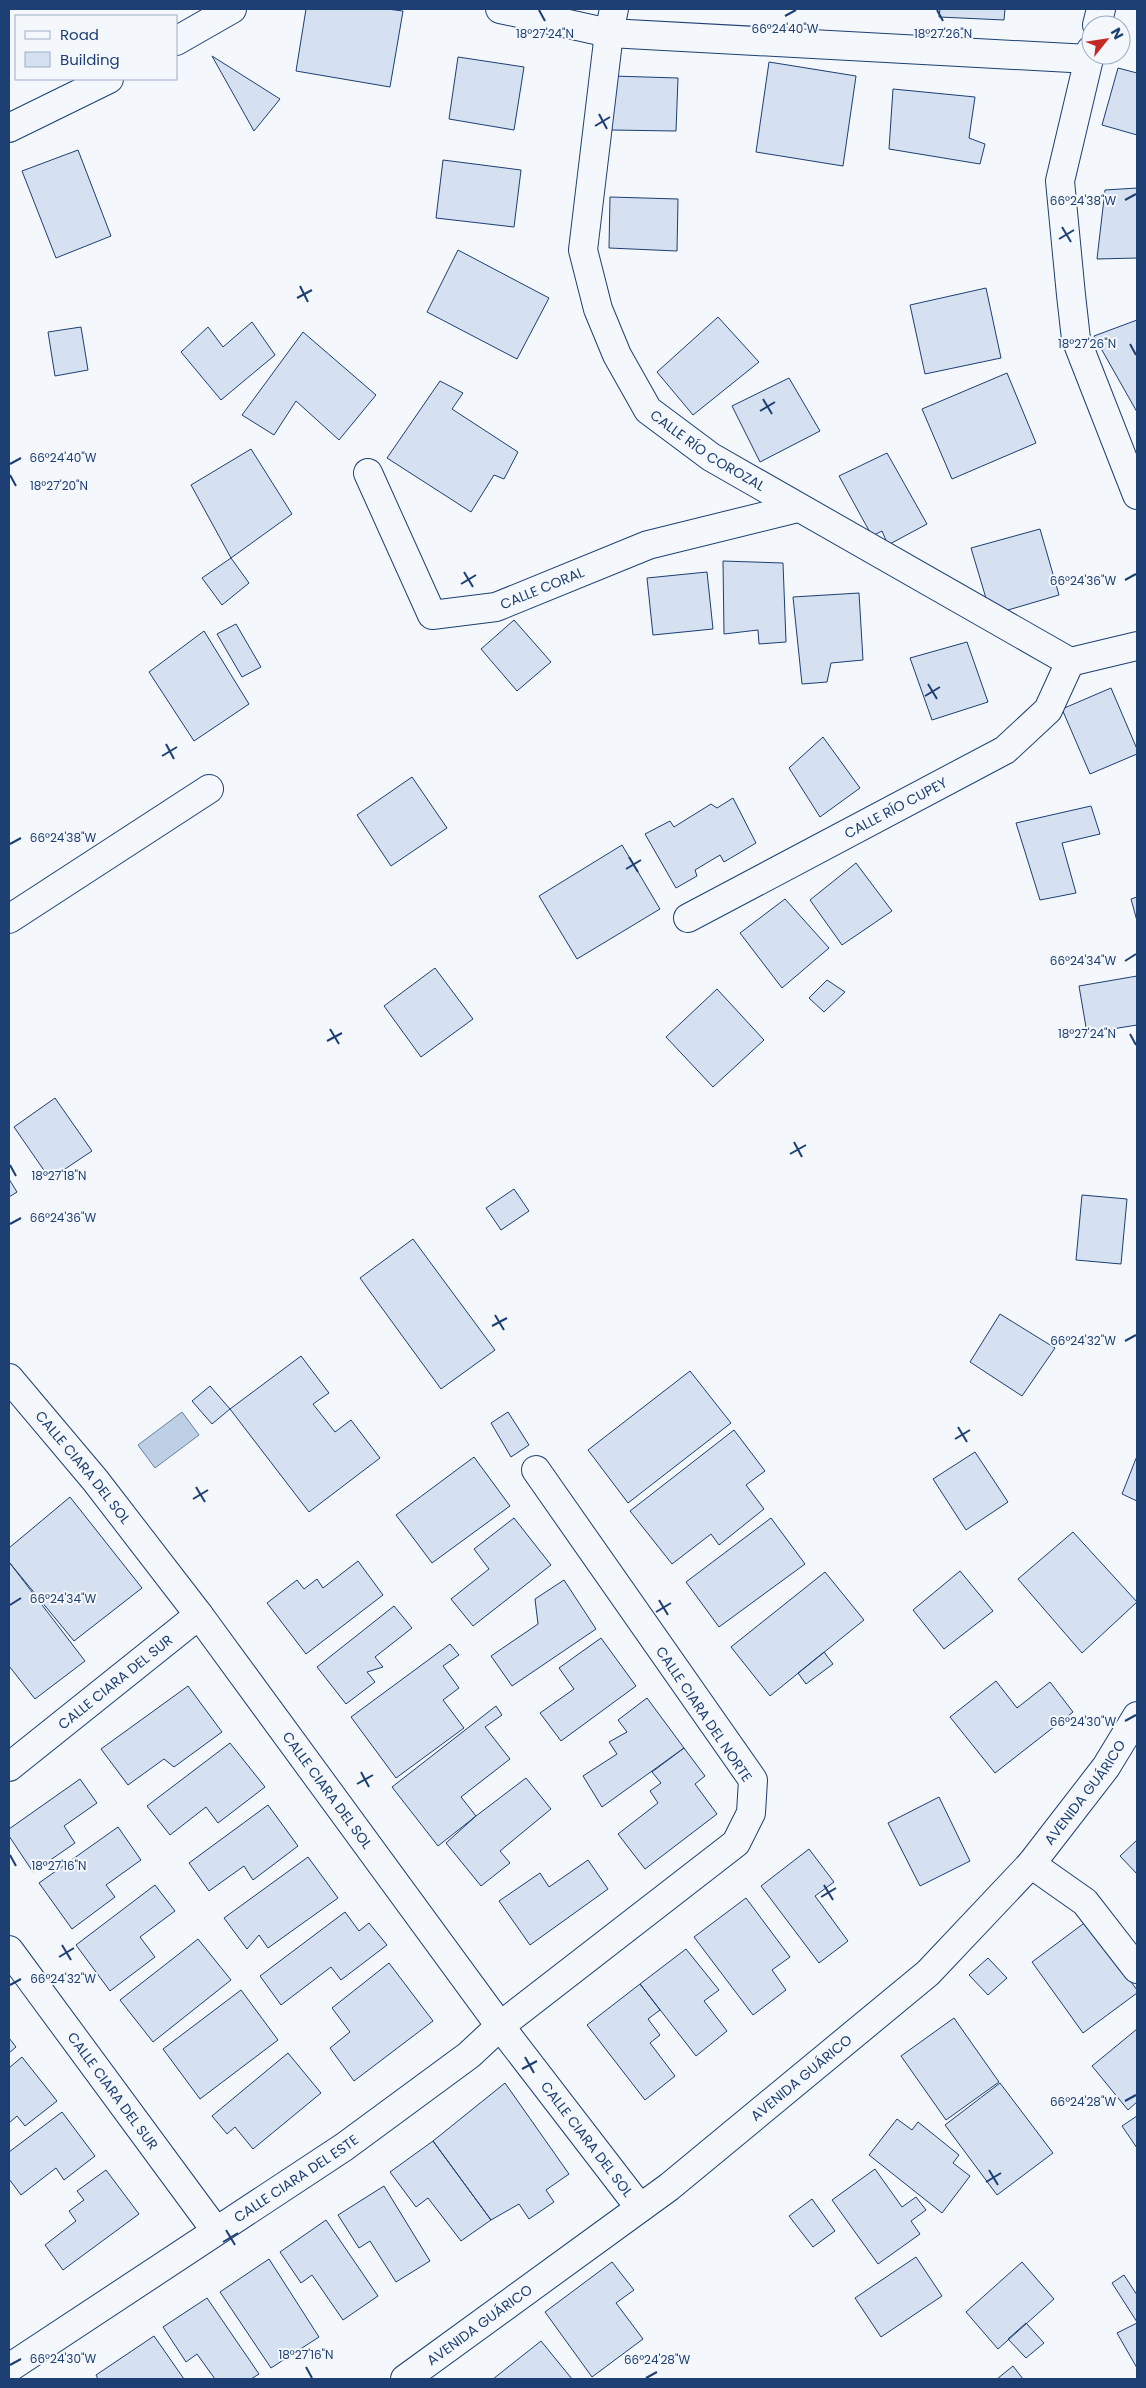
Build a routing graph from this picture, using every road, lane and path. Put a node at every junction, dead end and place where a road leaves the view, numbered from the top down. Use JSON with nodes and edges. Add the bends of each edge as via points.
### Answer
{"nodes":[{"id":1,"x":232,"y":9,"type":"edge"},
{"id":2,"x":500,"y":9,"type":"edge"},
{"id":3,"x":612,"y":21,"type":"edge"},
{"id":4,"x":178,"y":40,"type":"edge"},
{"id":5,"x":1081,"y":53,"type":"edge"},
{"id":6,"x":1087,"y":65,"type":"edge"},
{"id":7,"x":107,"y":80,"type":"edge"},
{"id":8,"x":9,"y":128,"type":"edge"},
{"id":9,"x":368,"y":473,"type":"dead end"},
{"id":10,"x":1137,"y":495,"type":"edge"},
{"id":11,"x":798,"y":508,"type":"junction"},
{"id":12,"x":1137,"y":646,"type":"edge"},
{"id":13,"x":1070,"y":662,"type":"junction"},
{"id":14,"x":209,"y":789,"type":"dead end"},
{"id":15,"x":688,"y":918,"type":"dead end"},
{"id":16,"x":9,"y":919,"type":"edge"},
{"id":17,"x":9,"y":1378,"type":"edge"},
{"id":18,"x":536,"y":1470,"type":"dead end"},
{"id":19,"x":199,"y":1615,"type":"junction"},
{"id":20,"x":1137,"y":1716,"type":"edge"},
{"id":21,"x":9,"y":1768,"type":"edge"},
{"id":22,"x":1031,"y":1864,"type":"junction"},
{"id":23,"x":9,"y":1950,"type":"edge"},
{"id":24,"x":1137,"y":1969,"type":"edge"},
{"id":25,"x":500,"y":2026,"type":"junction"},
{"id":26,"x":640,"y":2208,"type":"junction"},
{"id":27,"x":216,"y":2232,"type":"junction"},
{"id":28,"x":9,"y":2368,"type":"edge"},
{"id":29,"x":405,"y":2379,"type":"edge"}],
"edges":[{"from":1,"to":4,"type":"street"},
{"from":2,"to":3,"type":"street"},
{"from":3,"to":5,"type":"street"},
{"from":3,"to":11,"type":"street","name":"CALLE RÍO COROZAL","via":[[582,250],[598,309],[617,355],[648,410],[711,457]]},
{"from":6,"to":10,"type":"street","via":[[1060,181],[1076,339]]},
{"from":7,"to":8,"type":"street"},
{"from":9,"to":11,"type":"street","name":"CALLE CORAL","via":[[432,615],[496,607],[648,545]]},
{"from":11,"to":13,"type":"street","name":"CALLE RÍO COROZAL"},
{"from":12,"to":13,"type":"street"},
{"from":13,"to":15,"type":"street","name":"CALLE RÍO CUPEY","via":[[1048,710],[1005,750]]},
{"from":14,"to":16,"type":"street"},
{"from":17,"to":19,"type":"street","name":"CALLE CIARA DEL SOL","via":[[95,1480]]},
{"from":18,"to":25,"type":"street","name":"CALLE CIARA DEL NORTE","via":[[753,1780],[751,1813],[736,1843]]},
{"from":19,"to":21,"type":"street","name":"CALLE CIARA DEL SUR"},
{"from":19,"to":25,"type":"street","name":"CALLE CIARA DEL SOL"},
{"from":20,"to":22,"type":"street","name":"AVENIDA GUÁRICO","via":[[1106,1767]]},
{"from":22,"to":24,"type":"street","via":[[1085,1902]]},
{"from":22,"to":26,"type":"street","name":"AVENIDA GUÁRICO","via":[[928,1974]]},
{"from":23,"to":27,"type":"street","name":"CALLE CIARA DEL SUR"},
{"from":25,"to":26,"type":"street","name":"CALLE CIARA DEL SOL"},
{"from":25,"to":27,"type":"street","name":"CALLE CIARA DEL ESTE","via":[[469,2055],[344,2147]]},
{"from":26,"to":29,"type":"street","name":"AVENIDA GUÁRICO"},
{"from":27,"to":28,"type":"street","name":"CALLE CIARA DEL ESTE"}]}
